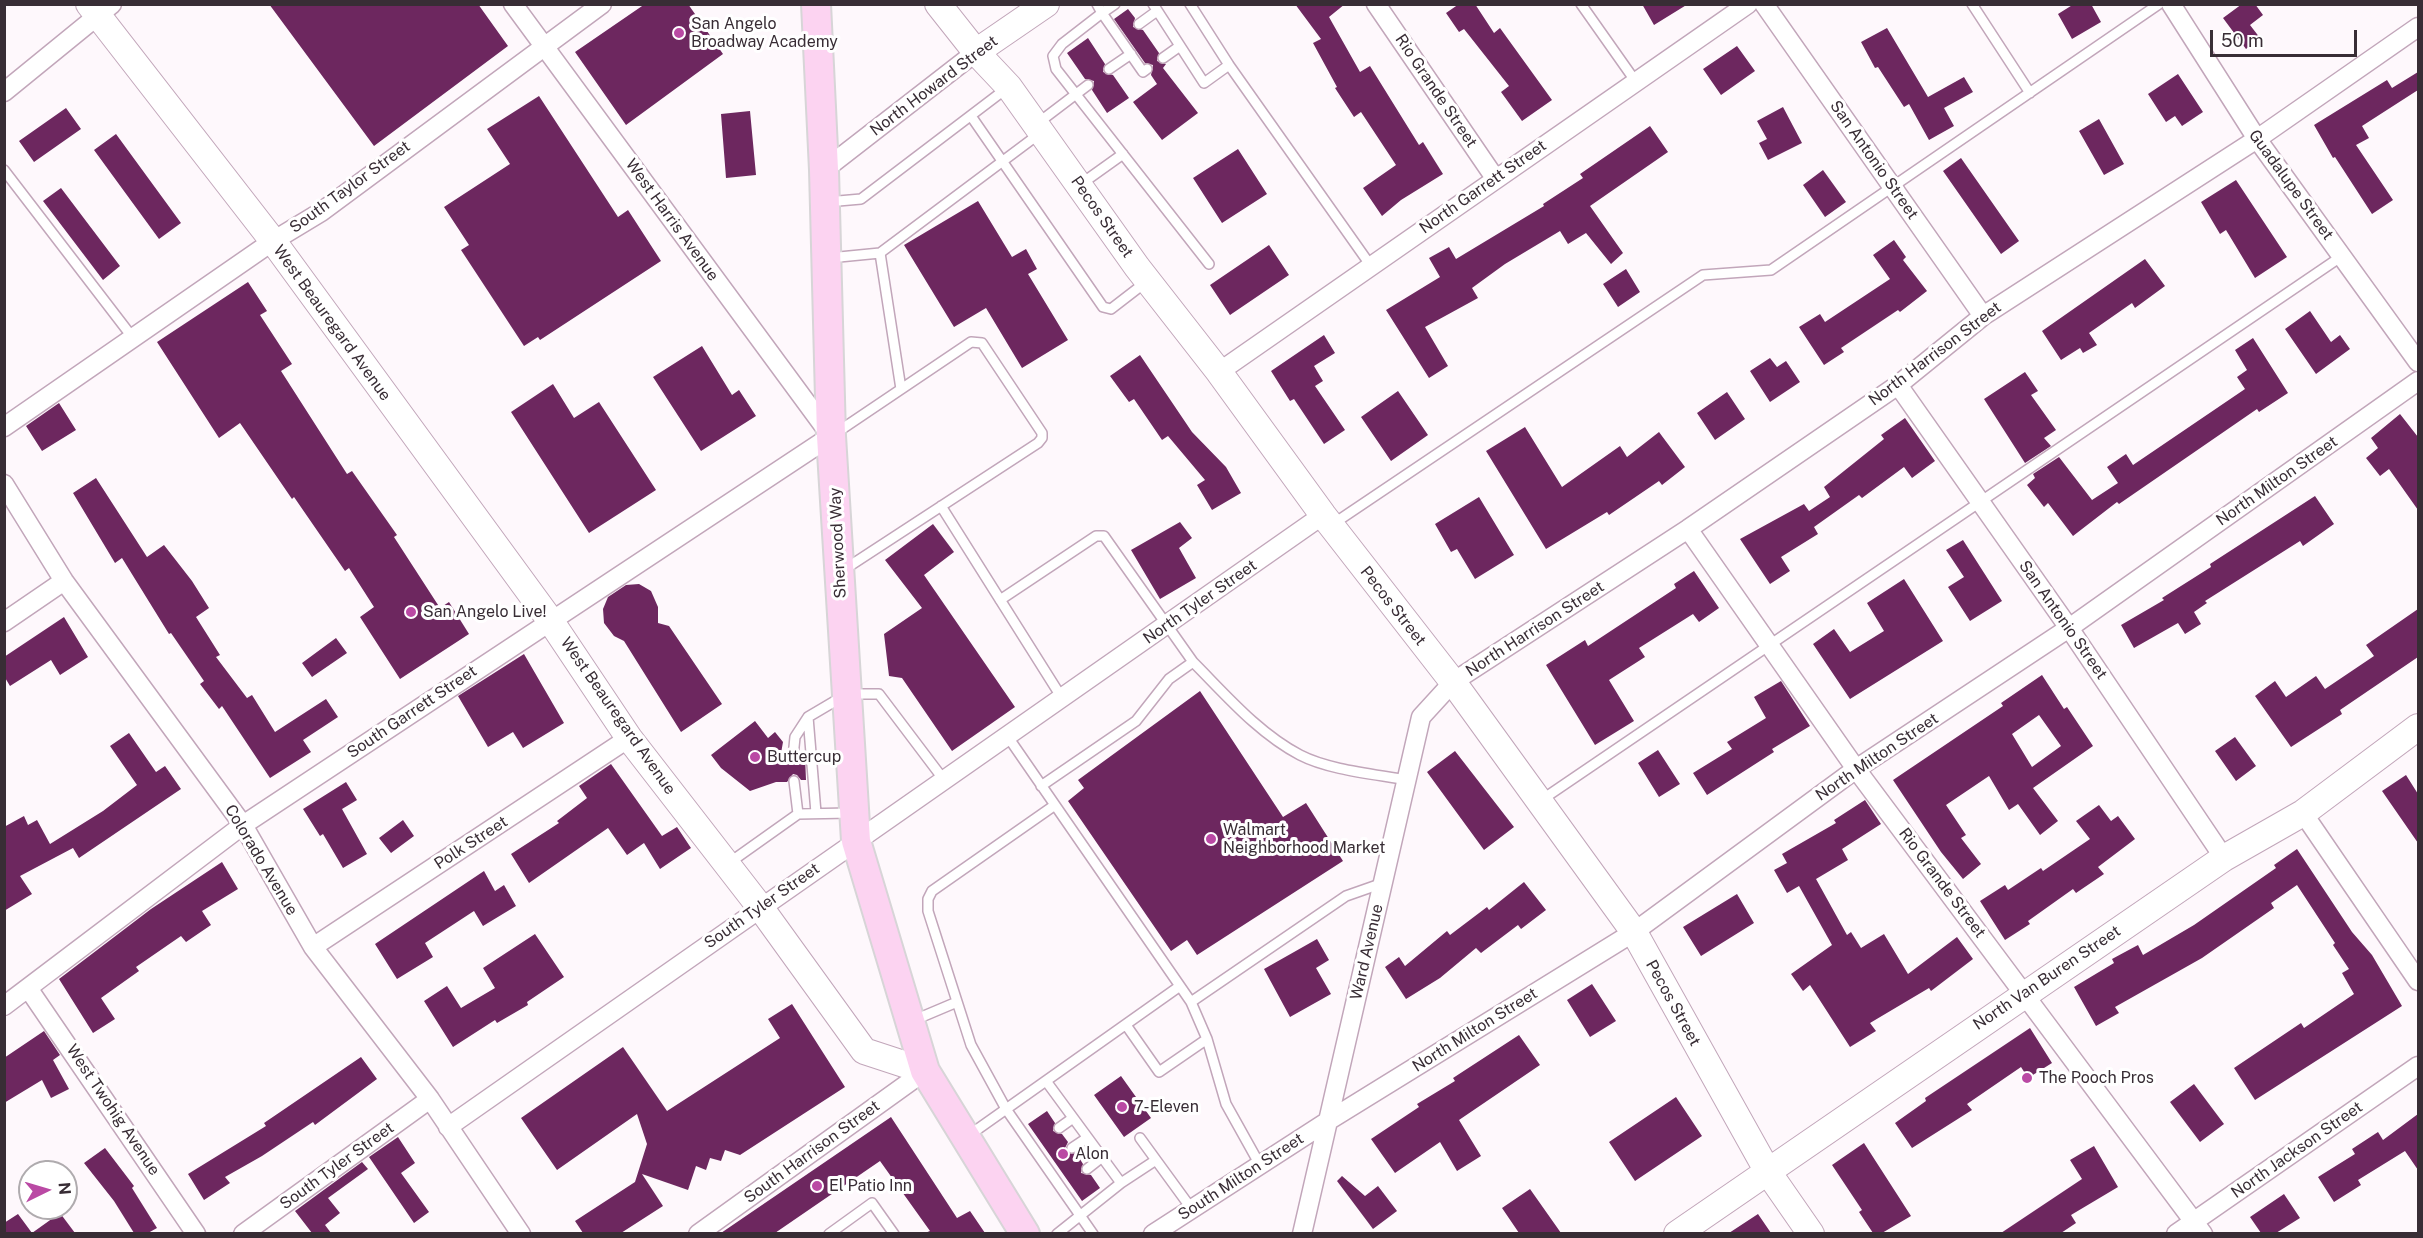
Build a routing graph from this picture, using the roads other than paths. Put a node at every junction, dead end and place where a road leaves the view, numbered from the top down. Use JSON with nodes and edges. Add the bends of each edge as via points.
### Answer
{"nodes":[{"id":1,"x":513,"y":4,"type":"edge"},
{"id":2,"x":602,"y":4,"type":"edge"},
{"id":3,"x":816,"y":4,"type":"edge"},
{"id":4,"x":938,"y":4,"type":"edge"},
{"id":5,"x":1046,"y":4,"type":"edge"},
{"id":6,"x":1115,"y":4,"type":"edge"},
{"id":7,"x":1190,"y":4,"type":"edge"},
{"id":8,"x":1376,"y":4,"type":"edge"},
{"id":9,"x":1581,"y":4,"type":"edge"},
{"id":10,"x":1748,"y":4,"type":"edge"},
{"id":11,"x":1764,"y":4,"type":"edge"},
{"id":12,"x":1972,"y":4,"type":"edge"},
{"id":13,"x":2159,"y":4,"type":"edge"},
{"id":14,"x":2171,"y":4,"type":"edge"},
{"id":15,"x":100,"y":8,"type":"edge"},
{"id":16,"x":1155,"y":8,"type":"edge"},
{"id":17,"x":1100,"y":9,"type":"edge"},
{"id":18,"x":1139,"y":24,"type":"dead end"},
{"id":19,"x":2418,"y":27,"type":"edge"},
{"id":20,"x":544,"y":45,"type":"junction"},
{"id":21,"x":1180,"y":46,"type":"junction"},
{"id":22,"x":976,"y":52,"type":"junction"},
{"id":23,"x":1131,"y":54,"type":"junction"},
{"id":24,"x":1162,"y":58,"type":"dead end"},
{"id":25,"x":1229,"y":65,"type":"junction"},
{"id":26,"x":1109,"y":69,"type":"dead end"},
{"id":27,"x":1147,"y":69,"type":"dead end"},
{"id":28,"x":1636,"y":82,"type":"junction"},
{"id":29,"x":1088,"y":84,"type":"dead end"},
{"id":30,"x":1009,"y":87,"type":"junction"},
{"id":31,"x":4,"y":92,"type":"edge"},
{"id":32,"x":1076,"y":93,"type":"junction"},
{"id":33,"x":2030,"y":93,"type":"junction"},
{"id":34,"x":971,"y":116,"type":"junction"},
{"id":35,"x":1038,"y":128,"type":"junction"},
{"id":36,"x":2257,"y":139,"type":"junction"},
{"id":37,"x":1123,"y":154,"type":"junction"},
{"id":38,"x":1002,"y":160,"type":"junction"},
{"id":39,"x":4,"y":170,"type":"edge"},
{"id":40,"x":824,"y":171,"type":"junction"},
{"id":41,"x":1495,"y":178,"type":"junction"},
{"id":42,"x":1079,"y":185,"type":"junction"},
{"id":43,"x":1893,"y":187,"type":"junction"},
{"id":44,"x":825,"y":202,"type":"junction"},
{"id":45,"x":273,"y":242,"type":"junction"},
{"id":46,"x":880,"y":253,"type":"junction"},
{"id":47,"x":2342,"y":256,"type":"junction"},
{"id":48,"x":826,"y":258,"type":"junction"},
{"id":49,"x":1209,"y":264,"type":"dead end"},
{"id":50,"x":1371,"y":266,"type":"junction"},
{"id":51,"x":1148,"y":280,"type":"junction"},
{"id":52,"x":1983,"y":316,"type":"junction"},
{"id":53,"x":133,"y":338,"type":"junction"},
{"id":54,"x":2418,"y":362,"type":"edge"},
{"id":55,"x":1220,"y":372,"type":"junction"},
{"id":56,"x":2418,"y":381,"type":"edge"},
{"id":57,"x":1898,"y":385,"type":"junction"},
{"id":58,"x":901,"y":389,"type":"junction"},
{"id":59,"x":4,"y":428,"type":"edge"},
{"id":60,"x":831,"y":436,"type":"junction"},
{"id":61,"x":4,"y":484,"type":"edge"},
{"id":62,"x":1980,"y":501,"type":"junction"},
{"id":63,"x":941,"y":506,"type":"junction"},
{"id":64,"x":1327,"y":520,"type":"junction"},
{"id":65,"x":1688,"y":529,"type":"junction"},
{"id":66,"x":839,"y":572,"type":"junction"},
{"id":67,"x":64,"y":582,"type":"junction"},
{"id":68,"x":1000,"y":600,"type":"junction"},
{"id":69,"x":550,"y":620,"type":"junction"},
{"id":70,"x":4,"y":622,"type":"edge"},
{"id":71,"x":1166,"y":626,"type":"junction"},
{"id":72,"x":2069,"y":628,"type":"junction"},
{"id":73,"x":1770,"y":645,"type":"junction"},
{"id":74,"x":1193,"y":662,"type":"junction"},
{"id":75,"x":1453,"y":682,"type":"junction"},
{"id":76,"x":1070,"y":693,"type":"junction"},
{"id":77,"x":847,"y":694,"type":"junction"},
{"id":78,"x":808,"y":717,"type":"junction"},
{"id":79,"x":2418,"y":727,"type":"edge"},
{"id":80,"x":1008,"y":737,"type":"junction"},
{"id":81,"x":629,"y":738,"type":"junction"},
{"id":82,"x":793,"y":758,"type":"dead end"},
{"id":83,"x":1857,"y":769,"type":"junction"},
{"id":84,"x":944,"y":780,"type":"junction"},
{"id":85,"x":1407,"y":780,"type":"junction"},
{"id":86,"x":794,"y":781,"type":"dead end"},
{"id":87,"x":1041,"y":786,"type":"junction"},
{"id":88,"x":1539,"y":801,"type":"junction"},
{"id":89,"x":1055,"y":805,"type":"junction"},
{"id":90,"x":816,"y":813,"type":"junction"},
{"id":91,"x":854,"y":813,"type":"junction"},
{"id":92,"x":2303,"y":813,"type":"junction"},
{"id":93,"x":798,"y":814,"type":"junction"},
{"id":94,"x":243,"y":825,"type":"junction"},
{"id":95,"x":856,"y":841,"type":"junction"},
{"id":96,"x":2224,"y":858,"type":"junction"},
{"id":97,"x":727,"y":864,"type":"junction"},
{"id":98,"x":1383,"y":883,"type":"junction"},
{"id":99,"x":760,"y":907,"type":"junction"},
{"id":100,"x":1634,"y":932,"type":"junction"},
{"id":101,"x":313,"y":947,"type":"junction"},
{"id":102,"x":2418,"y":981,"type":"edge"},
{"id":103,"x":1179,"y":986,"type":"junction"},
{"id":104,"x":28,"y":988,"type":"junction"},
{"id":105,"x":2024,"y":993,"type":"junction"},
{"id":106,"x":957,"y":1002,"type":"junction"},
{"id":107,"x":1191,"y":1002,"type":"junction"},
{"id":108,"x":4,"y":1006,"type":"edge"},
{"id":109,"x":910,"y":1022,"type":"junction"},
{"id":110,"x":1126,"y":1025,"type":"junction"},
{"id":111,"x":1207,"y":1039,"type":"junction"},
{"id":112,"x":2418,"y":1066,"type":"edge"},
{"id":113,"x":925,"y":1071,"type":"junction"},
{"id":114,"x":1046,"y":1081,"type":"junction"},
{"id":115,"x":430,"y":1099,"type":"junction"},
{"id":116,"x":1006,"y":1110,"type":"junction"},
{"id":117,"x":1074,"y":1118,"type":"junction"},
{"id":118,"x":1328,"y":1121,"type":"junction"},
{"id":119,"x":448,"y":1127,"type":"junction"},
{"id":120,"x":1059,"y":1128,"type":"dead end"},
{"id":121,"x":966,"y":1137,"type":"junction"},
{"id":122,"x":1087,"y":1138,"type":"junction"},
{"id":123,"x":1140,"y":1138,"type":"dead end"},
{"id":124,"x":1041,"y":1141,"type":"dead end"},
{"id":125,"x":1032,"y":1147,"type":"junction"},
{"id":126,"x":1072,"y":1148,"type":"dead end"},
{"id":127,"x":1101,"y":1158,"type":"junction"},
{"id":128,"x":1156,"y":1160,"type":"junction"},
{"id":129,"x":1260,"y":1165,"type":"junction"},
{"id":130,"x":1087,"y":1169,"type":"dead end"},
{"id":131,"x":1768,"y":1172,"type":"junction"},
{"id":132,"x":1121,"y":1183,"type":"junction"},
{"id":133,"x":1191,"y":1208,"type":"junction"},
{"id":134,"x":1081,"y":1216,"type":"junction"},
{"id":135,"x":2198,"y":1227,"type":"edge"},
{"id":136,"x":1019,"y":1231,"type":"edge"},
{"id":137,"x":196,"y":1233,"type":"edge"},
{"id":138,"x":243,"y":1233,"type":"edge"},
{"id":139,"x":521,"y":1233,"type":"edge"},
{"id":140,"x":698,"y":1233,"type":"edge"},
{"id":141,"x":829,"y":1233,"type":"edge"},
{"id":142,"x":894,"y":1233,"type":"edge"},
{"id":143,"x":1057,"y":1233,"type":"edge"},
{"id":144,"x":1093,"y":1233,"type":"edge"},
{"id":145,"x":1154,"y":1233,"type":"edge"},
{"id":146,"x":1302,"y":1233,"type":"edge"},
{"id":147,"x":1677,"y":1233,"type":"edge"},
{"id":148,"x":1811,"y":1233,"type":"edge"},
{"id":149,"x":2176,"y":1233,"type":"edge"}],
"edges":[{"from":1,"to":20,"type":"street","name":"West Harris Avenue"},
{"from":2,"to":20,"type":"street","name":"South Taylor Street"},
{"from":3,"to":40,"type":"main road","name":"Sherwood Way"},
{"from":4,"to":22,"type":"street","name":"Pecos Street"},
{"from":5,"to":22,"type":"street","name":"North Howard Street"},
{"from":6,"to":17,"type":"lane"},
{"from":7,"to":25,"type":"lane"},
{"from":8,"to":41,"type":"street","name":"Rio Grande Street"},
{"from":9,"to":28,"type":"lane"},
{"from":10,"to":28,"type":"street","name":"North Garrett Street"},
{"from":11,"to":43,"type":"street","name":"San Antonio Street"},
{"from":12,"to":33,"type":"lane"},
{"from":13,"to":33,"type":"lane"},
{"from":14,"to":36,"type":"street","name":"Guadalupe Street"},
{"from":15,"to":31,"type":"street"},
{"from":15,"to":45,"type":"street","name":"West Beauregard Avenue"},
{"from":16,"to":18,"type":"lane"},
{"from":16,"to":21,"type":"lane"},
{"from":17,"to":23,"type":"lane"},
{"from":17,"to":32,"type":"lane","via":[[1053,56],[1056,69]]},
{"from":19,"to":36,"type":"street","name":"North Harrison Street"},
{"from":20,"to":45,"type":"street","name":"South Taylor Street","via":[[321,212]]},
{"from":20,"to":60,"type":"street","name":"West Harris Avenue"},
{"from":21,"to":24,"type":"lane"},
{"from":21,"to":25,"type":"lane","via":[[1204,83]]},
{"from":22,"to":30,"type":"street","name":"Pecos Street"},
{"from":22,"to":40,"type":"street","name":"North Howard Street"},
{"from":23,"to":26,"type":"lane"},
{"from":23,"to":27,"type":"lane","via":[[1143,72]]},
{"from":25,"to":50,"type":"lane"},
{"from":28,"to":41,"type":"street","name":"North Garrett Street"},
{"from":29,"to":32,"type":"lane"},
{"from":30,"to":34,"type":"lane"},
{"from":30,"to":35,"type":"street","name":"Pecos Street"},
{"from":32,"to":35,"type":"lane"},
{"from":32,"to":37,"type":"lane"},
{"from":33,"to":43,"type":"lane"},
{"from":34,"to":38,"type":"lane"},
{"from":34,"to":44,"type":"lane","via":[[861,199]]},
{"from":35,"to":38,"type":"lane"},
{"from":35,"to":42,"type":"street","name":"Pecos Street"},
{"from":36,"to":47,"type":"street","name":"Guadalupe Street"},
{"from":36,"to":52,"type":"street","name":"North Harrison Street"},
{"from":37,"to":42,"type":"lane"},
{"from":37,"to":49,"type":"lane"},
{"from":38,"to":46,"type":"lane"},
{"from":38,"to":51,"type":"lane","via":[[1103,307],[1112,309]]},
{"from":39,"to":53,"type":"lane"},
{"from":40,"to":44,"type":"main road","name":"Sherwood Way"},
{"from":41,"to":50,"type":"street","name":"North Garrett Street"},
{"from":42,"to":51,"type":"street","name":"Pecos Street"},
{"from":43,"to":52,"type":"street","name":"San Antonio Street"},
{"from":43,"to":64,"type":"lane","via":[[1771,270],[1702,275]]},
{"from":44,"to":48,"type":"main road","name":"Sherwood Way"},
{"from":45,"to":53,"type":"street","name":"South Taylor Street"},
{"from":45,"to":69,"type":"street","name":"West Beauregard Avenue"},
{"from":46,"to":48,"type":"lane"},
{"from":46,"to":58,"type":"lane"},
{"from":47,"to":54,"type":"street","name":"Guadalupe Street"},
{"from":47,"to":62,"type":"lane"},
{"from":48,"to":60,"type":"main road","name":"Sherwood Way"},
{"from":50,"to":55,"type":"street","name":"North Garrett Street"},
{"from":51,"to":55,"type":"street","name":"Pecos Street"},
{"from":52,"to":57,"type":"street","name":"North Harrison Street"},
{"from":53,"to":59,"type":"street","name":"South Taylor Street"},
{"from":55,"to":64,"type":"street","name":"Pecos Street"},
{"from":56,"to":72,"type":"street","name":"North Milton Street"},
{"from":57,"to":62,"type":"street","name":"San Antonio Street"},
{"from":57,"to":65,"type":"street","name":"North Harrison Street"},
{"from":58,"to":60,"type":"lane"},
{"from":58,"to":63,"type":"lane","via":[[977,340],[1042,433],[1038,443]]},
{"from":60,"to":66,"type":"main road","name":"Sherwood Way"},
{"from":60,"to":69,"type":"street","name":"South Garrett Street"},
{"from":61,"to":67,"type":"street","name":"Colorado Avenue"},
{"from":62,"to":72,"type":"street","name":"San Antonio Street"},
{"from":62,"to":73,"type":"lane"},
{"from":63,"to":66,"type":"lane"},
{"from":63,"to":68,"type":"lane"},
{"from":64,"to":71,"type":"street","name":"North Tyler Street"},
{"from":64,"to":75,"type":"street","name":"Pecos Street"},
{"from":65,"to":73,"type":"street","name":"Rio Grande Street"},
{"from":65,"to":75,"type":"street","name":"North Harrison Street"},
{"from":66,"to":77,"type":"main road","name":"Sherwood Way"},
{"from":67,"to":70,"type":"street"},
{"from":67,"to":94,"type":"street","name":"Colorado Avenue"},
{"from":68,"to":71,"type":"lane","via":[[1096,536],[1104,536]]},
{"from":68,"to":76,"type":"lane"},
{"from":69,"to":81,"type":"street","name":"West Beauregard Avenue"},
{"from":69,"to":94,"type":"street","name":"South Garrett Street"},
{"from":71,"to":74,"type":"lane"},
{"from":71,"to":76,"type":"street","name":"North Tyler Street"},
{"from":72,"to":83,"type":"street","name":"North Milton Street"},
{"from":72,"to":96,"type":"street","name":"San Antonio Street"},
{"from":73,"to":83,"type":"street","name":"Rio Grande Street"},
{"from":73,"to":88,"type":"lane"},
{"from":74,"to":85,"type":"lane","via":[[1248,718],[1300,755]]},
{"from":74,"to":87,"type":"lane","via":[[1169,679],[1136,721]]},
{"from":75,"to":85,"type":"street","name":"Ward Avenue","via":[[1421,717]]},
{"from":75,"to":88,"type":"street","name":"Pecos Street"},
{"from":76,"to":80,"type":"street","name":"South Tyler Street"},
{"from":77,"to":78,"type":"lane"},
{"from":77,"to":84,"type":"lane","via":[[879,694]]},
{"from":77,"to":91,"type":"main road","name":"Sherwood Way"},
{"from":78,"to":82,"type":"lane","via":[[795,737]]},
{"from":78,"to":90,"type":"lane"},
{"from":79,"to":92,"type":"street","name":"North Van Buren Street"},
{"from":80,"to":84,"type":"street","name":"South Tyler Street"},
{"from":80,"to":87,"type":"lane"},
{"from":81,"to":97,"type":"street","name":"West Beauregard Avenue"},
{"from":81,"to":101,"type":"street","name":"Polk Street"},
{"from":83,"to":100,"type":"street","name":"North Milton Street"},
{"from":83,"to":105,"type":"street","name":"Rio Grande Street"},
{"from":84,"to":95,"type":"street","name":"South Tyler Street"},
{"from":85,"to":98,"type":"street","name":"Ward Avenue"},
{"from":86,"to":93,"type":"lane"},
{"from":87,"to":89,"type":"lane"},
{"from":88,"to":100,"type":"street","name":"Pecos Street"},
{"from":89,"to":103,"type":"lane"},
{"from":89,"to":106,"type":"lane","via":[[932,891],[928,899],[928,911]]},
{"from":90,"to":91,"type":"lane"},
{"from":90,"to":93,"type":"lane"},
{"from":91,"to":95,"type":"main road","name":"Sherwood Way"},
{"from":92,"to":96,"type":"street","name":"North Van Buren Street"},
{"from":92,"to":102,"type":"street"},
{"from":93,"to":97,"type":"lane"},
{"from":94,"to":101,"type":"street","name":"Colorado Avenue"},
{"from":94,"to":104,"type":"street","name":"South Garrett Street"},
{"from":95,"to":99,"type":"street","name":"South Tyler Street"},
{"from":95,"to":109,"type":"main road","name":"Sherwood Way"},
{"from":96,"to":105,"type":"street","name":"North Van Buren Street"},
{"from":97,"to":99,"type":"street","name":"West Beauregard Avenue"},
{"from":98,"to":107,"type":"lane","via":[[1346,896]]},
{"from":98,"to":118,"type":"street","name":"Ward Avenue"},
{"from":99,"to":113,"type":"street","name":"West Beauregard Avenue","via":[[864,1051]]},
{"from":99,"to":119,"type":"street","name":"South Tyler Street"},
{"from":100,"to":118,"type":"street","name":"North Milton Street"},
{"from":100,"to":131,"type":"street","name":"Pecos Street"},
{"from":101,"to":115,"type":"street","name":"Colorado Avenue"},
{"from":103,"to":107,"type":"lane"},
{"from":103,"to":110,"type":"lane"},
{"from":104,"to":108,"type":"street","name":"South Garrett Street"},
{"from":104,"to":137,"type":"street","name":"West Twohig Avenue"},
{"from":105,"to":131,"type":"street","name":"North Van Buren Street"},
{"from":105,"to":135,"type":"street","name":"Rio Grande Street"},
{"from":106,"to":109,"type":"lane"},
{"from":106,"to":116,"type":"lane","via":[[971,1045]]},
{"from":107,"to":111,"type":"lane"},
{"from":109,"to":113,"type":"main road","name":"Sherwood Way"},
{"from":110,"to":111,"type":"lane","via":[[1158,1072]]},
{"from":110,"to":114,"type":"lane"},
{"from":111,"to":129,"type":"lane","via":[[1226,1104]]},
{"from":112,"to":135,"type":"street","name":"North Jackson Street"},
{"from":113,"to":121,"type":"main road"},
{"from":113,"to":140,"type":"street","name":"South Harrison Street"},
{"from":114,"to":116,"type":"lane"},
{"from":114,"to":117,"type":"lane"},
{"from":115,"to":119,"type":"street","name":"Colorado Avenue"},
{"from":115,"to":138,"type":"street","name":"South Tyler Street"},
{"from":116,"to":121,"type":"lane"},
{"from":116,"to":125,"type":"lane"},
{"from":117,"to":120,"type":"lane"},
{"from":117,"to":122,"type":"lane"},
{"from":118,"to":129,"type":"street","name":"South Milton Street"},
{"from":118,"to":146,"type":"street","name":"Ward Avenue"},
{"from":119,"to":139,"type":"street","name":"Colorado Avenue"},
{"from":121,"to":136,"type":"main road"},
{"from":122,"to":126,"type":"lane"},
{"from":122,"to":127,"type":"lane"},
{"from":123,"to":128,"type":"lane"},
{"from":124,"to":125,"type":"lane"},
{"from":125,"to":134,"type":"lane","via":[[1065,1185]]},
{"from":127,"to":130,"type":"lane"},
{"from":127,"to":132,"type":"lane"},
{"from":128,"to":132,"type":"lane"},
{"from":128,"to":133,"type":"lane"},
{"from":129,"to":133,"type":"street","name":"South Milton Street"},
{"from":131,"to":147,"type":"street","name":"North Van Buren Street"},
{"from":131,"to":148,"type":"street","name":"Pecos Street"},
{"from":132,"to":134,"type":"lane"},
{"from":133,"to":145,"type":"street","name":"South Milton Street"},
{"from":134,"to":143,"type":"lane"},
{"from":134,"to":144,"type":"lane"},
{"from":135,"to":149,"type":"street","name":"North Jackson Street"},
{"from":141,"to":142,"type":"lane","via":[[872,1203]]}]}
